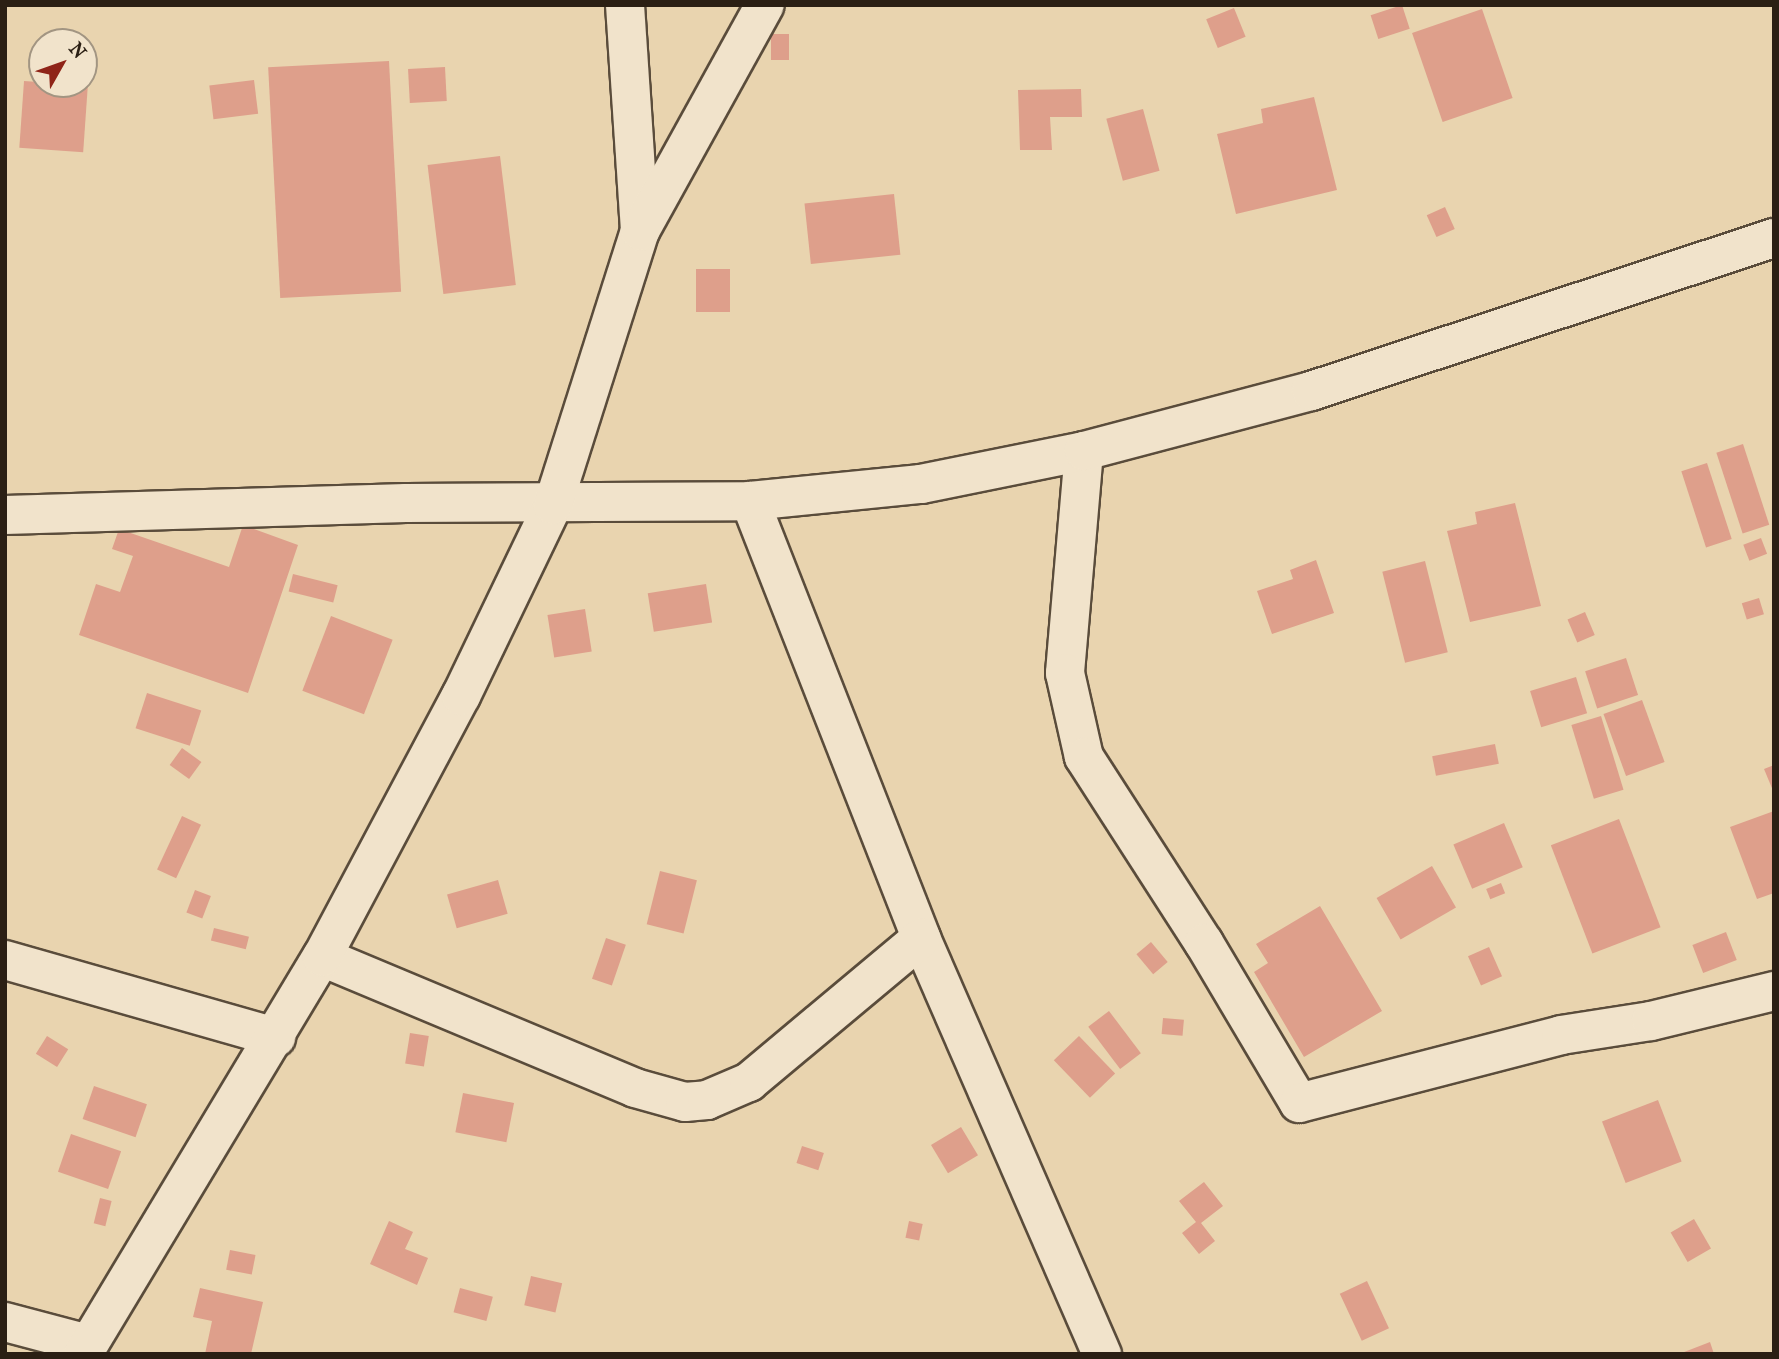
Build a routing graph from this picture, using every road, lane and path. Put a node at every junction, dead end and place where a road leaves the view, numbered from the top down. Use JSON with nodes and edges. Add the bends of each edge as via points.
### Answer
{"nodes":[{"id":1,"x":625,"y":5,"type":"edge"},
{"id":2,"x":765,"y":5,"type":"edge"},
{"id":3,"x":640,"y":231,"type":"junction"},
{"id":4,"x":1774,"y":238,"type":"edge"},
{"id":5,"x":1084,"y":451,"type":"junction"},
{"id":6,"x":750,"y":501,"type":"junction"},
{"id":7,"x":553,"y":505,"type":"junction"},
{"id":8,"x":5,"y":515,"type":"edge"},
{"id":9,"x":921,"y":938,"type":"junction"},
{"id":10,"x":322,"y":957,"type":"junction"},
{"id":11,"x":5,"y":960,"type":"edge"},
{"id":12,"x":1774,"y":991,"type":"edge"},
{"id":13,"x":276,"y":1037,"type":"junction"},
{"id":14,"x":5,"y":1322,"type":"edge"},
{"id":15,"x":86,"y":1349,"type":"edge"},
{"id":16,"x":1102,"y":1354,"type":"edge"}],
"edges":[{"from":1,"to":3,"type":"street"},
{"from":2,"to":3,"type":"street"},
{"from":3,"to":7,"type":"street"},
{"from":4,"to":5,"type":"street","via":[[1311,391]]},
{"from":5,"to":6,"type":"street","via":[[921,484]]},
{"from":5,"to":12,"type":"street","via":[[1065,673],[1084,757],[1204,943],[1298,1103],[1561,1035],[1651,1021]]},
{"from":6,"to":7,"type":"street"},
{"from":6,"to":9,"type":"street"},
{"from":7,"to":8,"type":"street","via":[[406,503]]},
{"from":7,"to":10,"type":"street","via":[[461,696]]},
{"from":9,"to":10,"type":"street","via":[[749,1082],[707,1100],[685,1102],[635,1088]]},
{"from":9,"to":16,"type":"street"},
{"from":10,"to":13,"type":"street"},
{"from":11,"to":13,"type":"street"},
{"from":13,"to":15,"type":"street"},
{"from":14,"to":15,"type":"street"}]}
